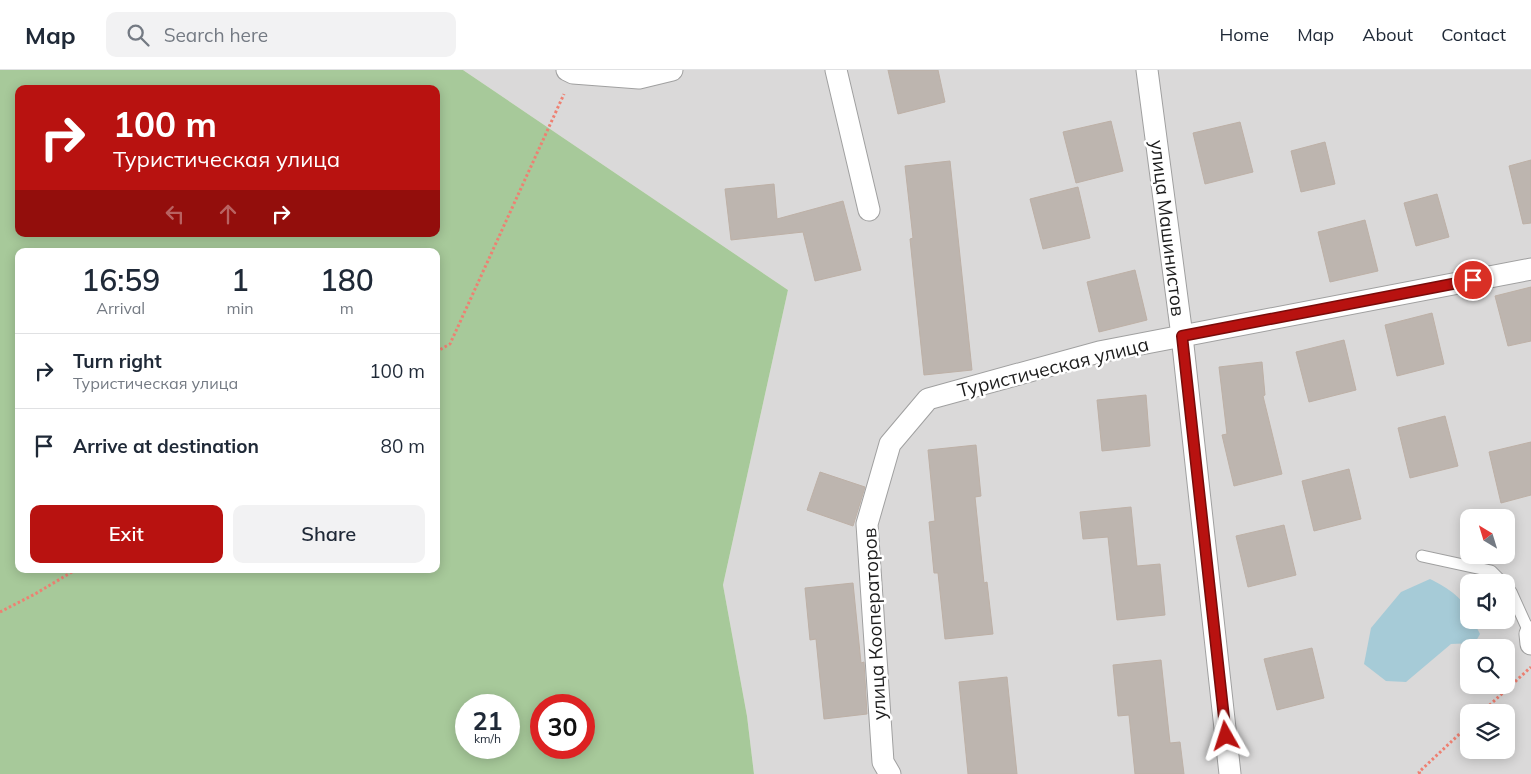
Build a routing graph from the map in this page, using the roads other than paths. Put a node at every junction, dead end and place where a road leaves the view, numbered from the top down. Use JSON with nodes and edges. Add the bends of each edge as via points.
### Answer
{"nodes":[{"id":1,"x":672,"y":70,"type":"edge"},
{"id":2,"x":836,"y":70,"type":"edge"},
{"id":3,"x":1148,"y":70,"type":"edge"},
{"id":4,"x":570,"y":71,"type":"edge"},
{"id":5,"x":869,"y":210,"type":"dead end"},
{"id":6,"x":1531,"y":269,"type":"edge"},
{"id":7,"x":1182,"y":336,"type":"junction"},
{"id":8,"x":928,"y":399,"type":"joint"},
{"id":9,"x":1422,"y":556,"type":"dead end"},
{"id":10,"x":1494,"y":574,"type":"edge"},
{"id":11,"x":1515,"y":601,"type":"edge"},
{"id":12,"x":1531,"y":637,"type":"edge"},
{"id":13,"x":890,"y":774,"type":"edge"},
{"id":14,"x":1230,"y":774,"type":"edge"}],
"edges":[{"from":1,"to":4,"type":"street","via":[[639,78]]},
{"from":2,"to":5,"type":"street"},
{"from":3,"to":7,"type":"street","name":"улица Машинистов"},
{"from":6,"to":7,"type":"street","name":"Туристическая улица"},
{"from":7,"to":8,"type":"street","name":"Туристическая улица","via":[[1099,352]]},
{"from":7,"to":14,"type":"street","name":"улица Машинистов"},
{"from":8,"to":13,"type":"street","name":"улица Кооператоров","via":[[890,444],[867,524],[883,762]]},
{"from":9,"to":10,"type":"lane"},
{"from":11,"to":12,"type":"lane"}]}
